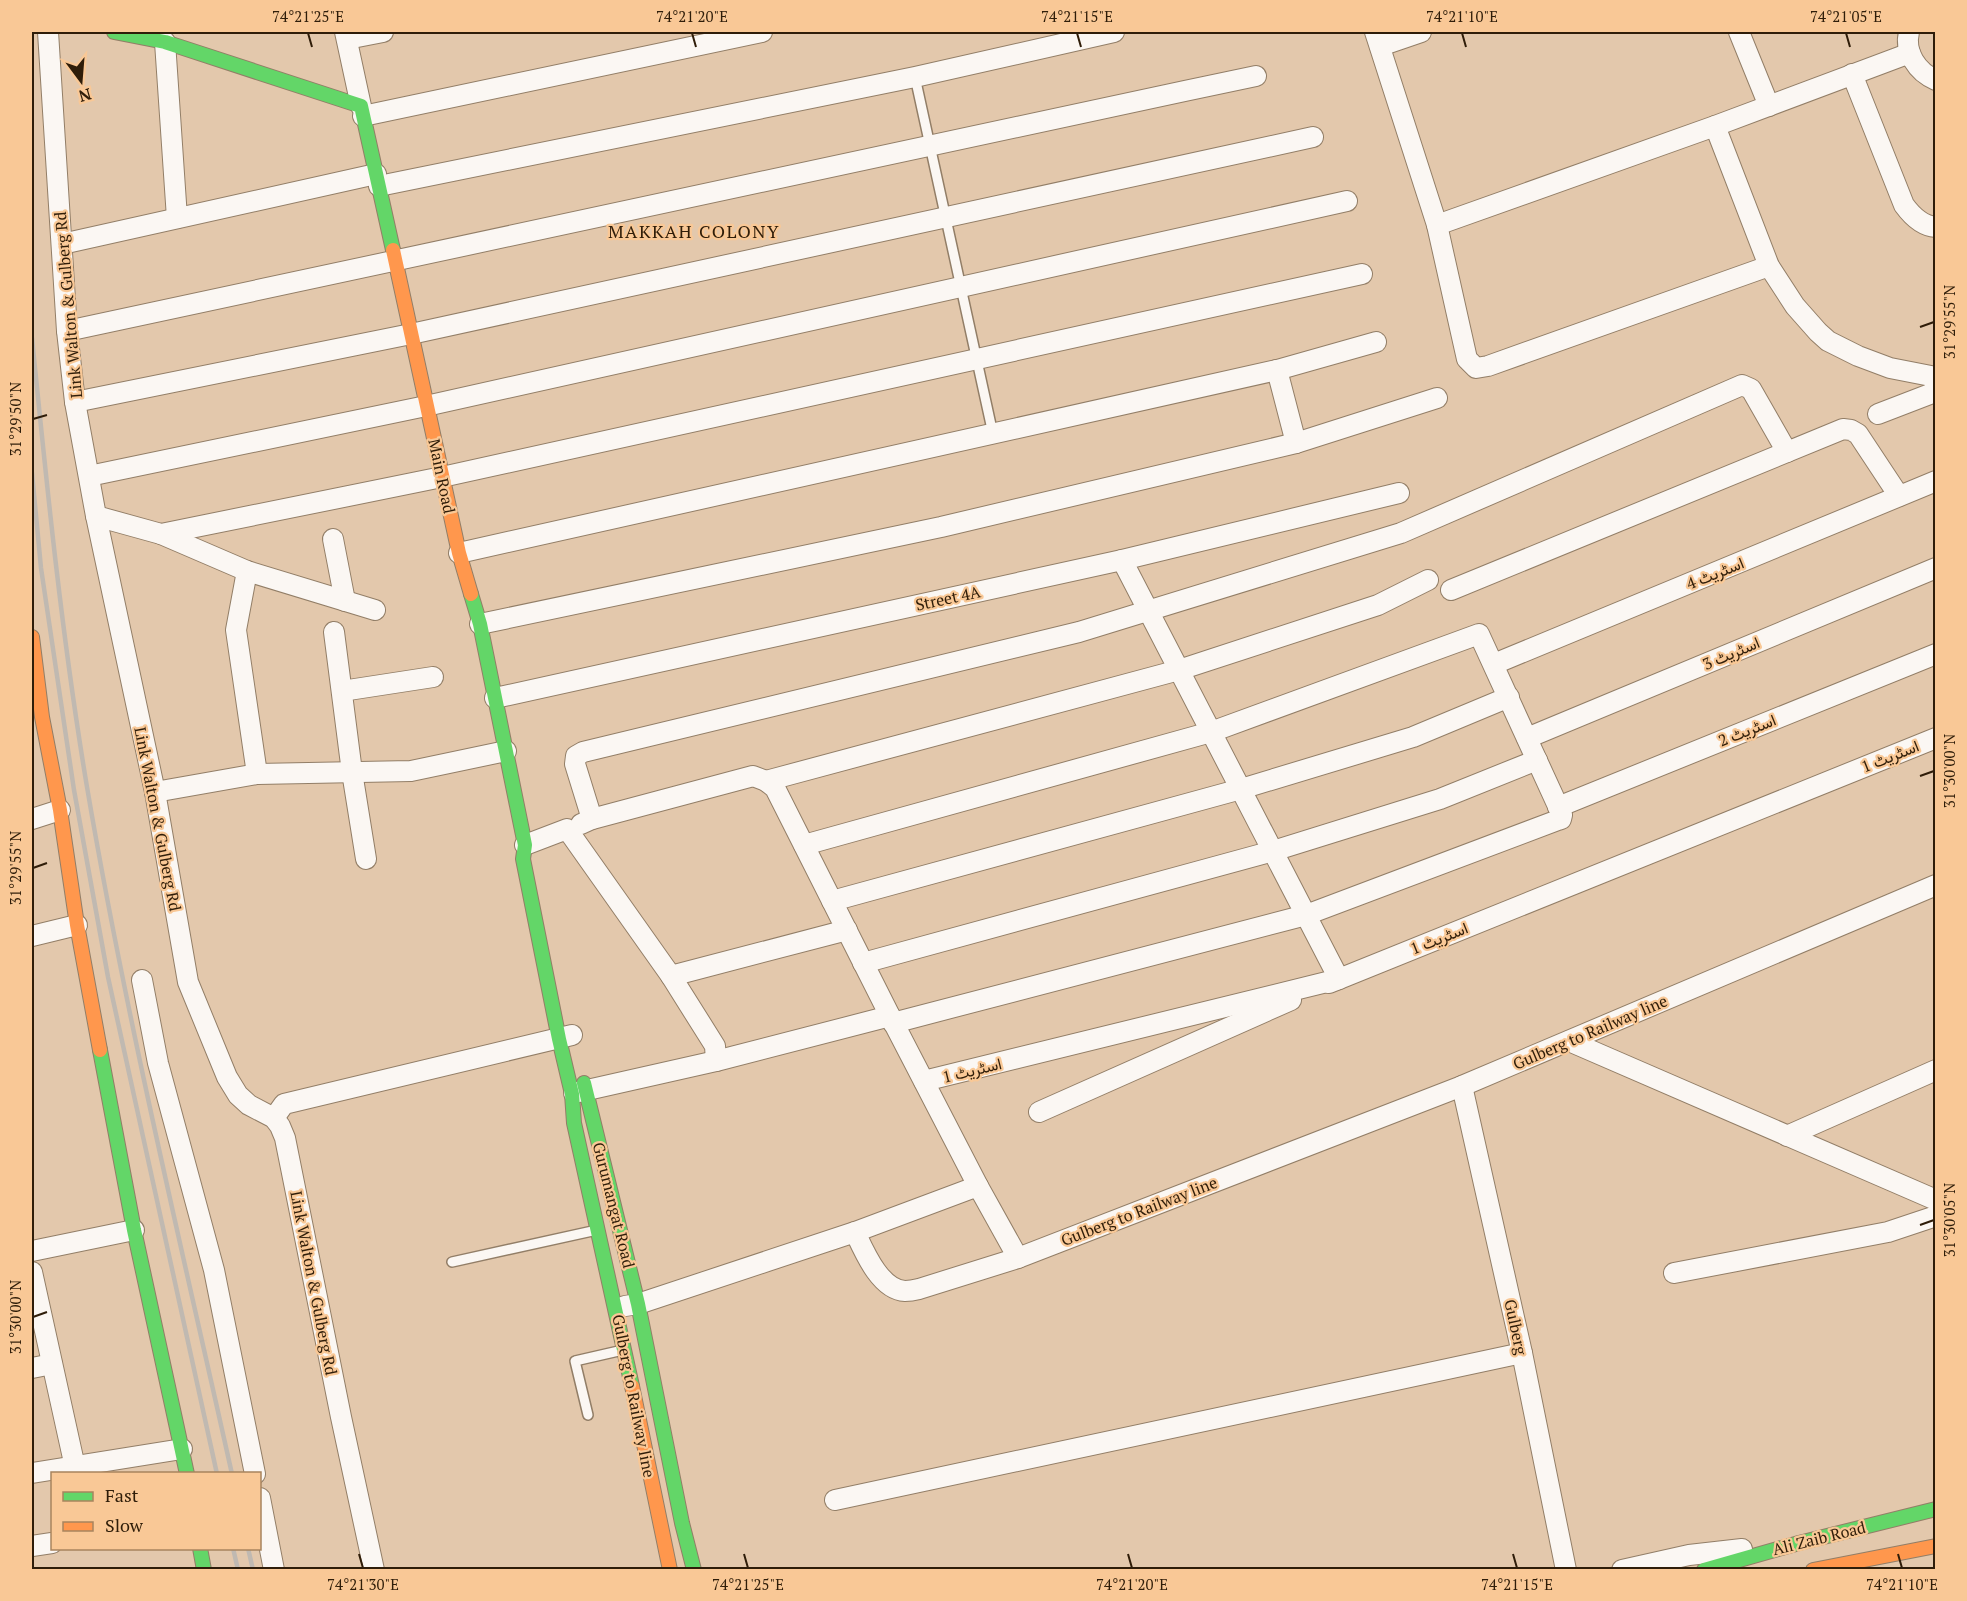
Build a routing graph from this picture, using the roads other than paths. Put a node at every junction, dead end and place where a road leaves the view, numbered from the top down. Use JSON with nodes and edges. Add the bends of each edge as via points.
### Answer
{"nodes":[{"id":1,"x":48,"y":32,"type":"edge"},
{"id":2,"x":114,"y":32,"type":"edge"},
{"id":3,"x":383,"y":32,"type":"edge"},
{"id":4,"x":762,"y":32,"type":"edge"},
{"id":5,"x":1114,"y":32,"type":"edge"},
{"id":6,"x":1421,"y":32,"type":"edge"},
{"id":7,"x":1739,"y":32,"type":"edge"},
{"id":8,"x":1909,"y":32,"type":"edge"},
{"id":9,"x":346,"y":35,"type":"edge"},
{"id":10,"x":1377,"y":39,"type":"edge"},
{"id":11,"x":165,"y":42,"type":"junction"},
{"id":12,"x":1910,"y":53,"type":"junction"},
{"id":13,"x":1852,"y":74,"type":"junction"},
{"id":14,"x":1256,"y":76,"type":"dead end"},
{"id":15,"x":915,"y":77,"type":"junction"},
{"id":16,"x":1935,"y":80,"type":"edge"},
{"id":17,"x":1769,"y":106,"type":"junction"},
{"id":18,"x":362,"y":111,"type":"junction"},
{"id":19,"x":1714,"y":126,"type":"junction"},
{"id":20,"x":1313,"y":137,"type":"dead end"},
{"id":21,"x":930,"y":144,"type":"junction"},
{"id":22,"x":377,"y":180,"type":"junction"},
{"id":23,"x":1347,"y":201,"type":"dead end"},
{"id":24,"x":945,"y":217,"type":"junction"},
{"id":25,"x":177,"y":218,"type":"junction"},
{"id":26,"x":1437,"y":225,"type":"junction"},
{"id":27,"x":1935,"y":227,"type":"edge"},
{"id":28,"x":62,"y":244,"type":"junction"},
{"id":29,"x":395,"y":261,"type":"junction"},
{"id":30,"x":1769,"y":266,"type":"junction"},
{"id":31,"x":1362,"y":274,"type":"dead end"},
{"id":32,"x":961,"y":287,"type":"junction"},
{"id":33,"x":67,"y":331,"type":"junction"},
{"id":34,"x":411,"y":334,"type":"junction"},
{"id":35,"x":1376,"y":342,"type":"dead end"},
{"id":36,"x":976,"y":359,"type":"junction"},
{"id":37,"x":1277,"y":370,"type":"junction"},
{"id":38,"x":1935,"y":377,"type":"edge"},
{"id":39,"x":1935,"y":389,"type":"edge"},
{"id":40,"x":1437,"y":398,"type":"dead end"},
{"id":41,"x":75,"y":402,"type":"junction"},
{"id":42,"x":426,"y":406,"type":"junction"},
{"id":43,"x":1878,"y":414,"type":"dead end"},
{"id":44,"x":993,"y":434,"type":"junction"},
{"id":45,"x":1296,"y":443,"type":"junction"},
{"id":46,"x":1787,"y":452,"type":"junction"},
{"id":47,"x":89,"y":476,"type":"junction"},
{"id":48,"x":442,"y":477,"type":"junction"},
{"id":49,"x":1935,"y":481,"type":"edge"},
{"id":50,"x":1399,"y":493,"type":"dead end"},
{"id":51,"x":1899,"y":496,"type":"junction"},
{"id":52,"x":96,"y":516,"type":"junction"},
{"id":53,"x":161,"y":534,"type":"junction"},
{"id":54,"x":333,"y":539,"type":"dead end"},
{"id":55,"x":459,"y":553,"type":"junction"},
{"id":56,"x":1122,"y":560,"type":"junction"},
{"id":57,"x":1935,"y":568,"type":"edge"},
{"id":58,"x":247,"y":571,"type":"junction"},
{"id":59,"x":1428,"y":580,"type":"dead end"},
{"id":60,"x":1451,"y":590,"type":"dead end"},
{"id":61,"x":345,"y":601,"type":"junction"},
{"id":62,"x":375,"y":610,"type":"dead end"},
{"id":63,"x":1148,"y":610,"type":"junction"},
{"id":64,"x":480,"y":624,"type":"junction"},
{"id":65,"x":334,"y":632,"type":"dead end"},
{"id":66,"x":32,"y":637,"type":"edge"},
{"id":67,"x":1935,"y":654,"type":"edge"},
{"id":68,"x":1494,"y":664,"type":"junction"},
{"id":69,"x":1179,"y":669,"type":"junction"},
{"id":70,"x":433,"y":677,"type":"dead end"},
{"id":71,"x":342,"y":691,"type":"junction"},
{"id":72,"x":1509,"y":697,"type":"junction"},
{"id":73,"x":495,"y":698,"type":"junction"},
{"id":74,"x":37,"y":718,"type":"edge"},
{"id":75,"x":1211,"y":732,"type":"junction"},
{"id":76,"x":1527,"y":738,"type":"junction"},
{"id":77,"x":1935,"y":738,"type":"edge"},
{"id":78,"x":506,"y":751,"type":"junction"},
{"id":79,"x":1537,"y":760,"type":"junction"},
{"id":80,"x":352,"y":772,"type":"junction"},
{"id":81,"x":257,"y":774,"type":"junction"},
{"id":82,"x":766,"y":781,"type":"junction"},
{"id":83,"x":1241,"y":789,"type":"junction"},
{"id":84,"x":155,"y":792,"type":"junction"},
{"id":85,"x":1558,"y":807,"type":"junction"},
{"id":86,"x":60,"y":810,"type":"junction"},
{"id":87,"x":32,"y":819,"type":"edge"},
{"id":88,"x":592,"y":819,"type":"junction"},
{"id":89,"x":567,"y":829,"type":"junction"},
{"id":90,"x":525,"y":845,"type":"junction"},
{"id":91,"x":804,"y":845,"type":"junction"},
{"id":92,"x":1273,"y":851,"type":"junction"},
{"id":93,"x":366,"y":859,"type":"dead end"},
{"id":94,"x":1935,"y":885,"type":"edge"},
{"id":95,"x":832,"y":901,"type":"junction"},
{"id":96,"x":1306,"y":915,"type":"junction"},
{"id":97,"x":77,"y":925,"type":"junction"},
{"id":98,"x":847,"y":930,"type":"junction"},
{"id":99,"x":32,"y":936,"type":"edge"},
{"id":100,"x":863,"y":963,"type":"junction"},
{"id":101,"x":671,"y":976,"type":"junction"},
{"id":102,"x":1339,"y":979,"type":"junction"},
{"id":103,"x":142,"y":980,"type":"dead end"},
{"id":104,"x":566,"y":1002,"type":"dead end"},
{"id":105,"x":892,"y":1019,"type":"junction"},
{"id":106,"x":569,"y":1036,"type":"junction"},
{"id":107,"x":1569,"y":1041,"type":"junction"},
{"id":108,"x":716,"y":1061,"type":"junction"},
{"id":109,"x":581,"y":1069,"type":"dead end"},
{"id":110,"x":1935,"y":1070,"type":"edge"},
{"id":111,"x":924,"y":1082,"type":"junction"},
{"id":112,"x":1462,"y":1086,"type":"junction"},
{"id":113,"x":579,"y":1093,"type":"junction"},
{"id":114,"x":1039,"y":1112,"type":"dead end"},
{"id":115,"x":274,"y":1119,"type":"junction"},
{"id":116,"x":1787,"y":1136,"type":"junction"},
{"id":117,"x":978,"y":1186,"type":"junction"},
{"id":118,"x":1935,"y":1200,"type":"edge"},
{"id":119,"x":1935,"y":1216,"type":"edge"},
{"id":120,"x":134,"y":1230,"type":"junction"},
{"id":121,"x":599,"y":1230,"type":"junction"},
{"id":122,"x":855,"y":1232,"type":"junction"},
{"id":123,"x":32,"y":1251,"type":"edge"},
{"id":124,"x":1018,"y":1258,"type":"junction"},
{"id":125,"x":452,"y":1262,"type":"dead end"},
{"id":126,"x":32,"y":1272,"type":"edge"},
{"id":127,"x":1674,"y":1273,"type":"dead end"},
{"id":128,"x":638,"y":1304,"type":"junction"},
{"id":129,"x":616,"y":1307,"type":"junction"},
{"id":130,"x":625,"y":1349,"type":"junction"},
{"id":131,"x":1522,"y":1353,"type":"junction"},
{"id":132,"x":52,"y":1364,"type":"junction"},
{"id":133,"x":32,"y":1368,"type":"edge"},
{"id":134,"x":588,"y":1415,"type":"dead end"},
{"id":135,"x":182,"y":1449,"type":"junction"},
{"id":136,"x":75,"y":1467,"type":"junction"},
{"id":137,"x":186,"y":1472,"type":"edge"},
{"id":138,"x":255,"y":1472,"type":"edge"},
{"id":139,"x":32,"y":1473,"type":"edge"},
{"id":140,"x":835,"y":1500,"type":"dead end"},
{"id":141,"x":261,"y":1503,"type":"edge"},
{"id":142,"x":1935,"y":1509,"type":"edge"},
{"id":143,"x":51,"y":1543,"type":"edge"},
{"id":144,"x":1799,"y":1543,"type":"junction"},
{"id":145,"x":32,"y":1546,"type":"edge"},
{"id":146,"x":1935,"y":1546,"type":"edge"},
{"id":147,"x":200,"y":1550,"type":"edge"},
{"id":148,"x":1859,"y":1560,"type":"junction"},
{"id":149,"x":204,"y":1569,"type":"edge"},
{"id":150,"x":274,"y":1569,"type":"edge"},
{"id":151,"x":374,"y":1569,"type":"edge"},
{"id":152,"x":670,"y":1569,"type":"edge"},
{"id":153,"x":694,"y":1569,"type":"edge"},
{"id":154,"x":1566,"y":1569,"type":"edge"},
{"id":155,"x":1622,"y":1569,"type":"edge"},
{"id":156,"x":1704,"y":1569,"type":"edge"},
{"id":157,"x":1813,"y":1569,"type":"edge"},
{"id":158,"x":1836,"y":1569,"type":"edge"}],
"edges":[{"from":1,"to":28,"type":"street","name":"Link Walton & Gulberg Rd"},
{"from":2,"to":11,"type":"street"},
{"from":3,"to":9,"type":"street"},
{"from":4,"to":18,"type":"street"},
{"from":5,"to":15,"type":"street"},
{"from":6,"to":10,"type":"street"},
{"from":7,"to":17,"type":"street"},
{"from":8,"to":12,"type":"street"},
{"from":9,"to":18,"type":"street"},
{"from":10,"to":26,"type":"street"},
{"from":11,"to":18,"type":"street"},
{"from":11,"to":25,"type":"street"},
{"from":12,"to":13,"type":"street"},
{"from":12,"to":16,"type":"street","via":[[1917,67]]},
{"from":13,"to":17,"type":"street"},
{"from":13,"to":27,"type":"street","via":[[1904,205],[1919,221]]},
{"from":14,"to":21,"type":"street"},
{"from":15,"to":21,"type":"lane"},
{"from":15,"to":22,"type":"street"},
{"from":17,"to":19,"type":"street"},
{"from":18,"to":22,"type":"street","name":"Main Road"},
{"from":19,"to":26,"type":"street"},
{"from":19,"to":30,"type":"street"},
{"from":20,"to":24,"type":"street"},
{"from":21,"to":24,"type":"lane"},
{"from":21,"to":29,"type":"street"},
{"from":22,"to":25,"type":"street"},
{"from":22,"to":29,"type":"street","name":"Main Road"},
{"from":23,"to":32,"type":"street"},
{"from":24,"to":32,"type":"lane"},
{"from":24,"to":34,"type":"street"},
{"from":25,"to":28,"type":"street"},
{"from":26,"to":30,"type":"street","via":[[1467,359],[1476,368]]},
{"from":28,"to":33,"type":"street","name":"Link Walton & Gulberg Rd"},
{"from":29,"to":33,"type":"street"},
{"from":29,"to":34,"type":"street","name":"Main Road"},
{"from":30,"to":38,"type":"street","via":[[1795,306],[1828,341],[1890,369]]},
{"from":31,"to":36,"type":"street"},
{"from":32,"to":36,"type":"lane"},
{"from":32,"to":42,"type":"street"},
{"from":33,"to":41,"type":"street","name":"Link Walton & Gulberg Rd"},
{"from":34,"to":41,"type":"street"},
{"from":34,"to":42,"type":"street","name":"Main Road"},
{"from":35,"to":37,"type":"street"},
{"from":36,"to":44,"type":"lane"},
{"from":36,"to":48,"type":"street"},
{"from":37,"to":44,"type":"street"},
{"from":37,"to":45,"type":"street"},
{"from":39,"to":43,"type":"street"},
{"from":40,"to":45,"type":"street"},
{"from":41,"to":47,"type":"street","name":"Link Walton & Gulberg Rd"},
{"from":42,"to":47,"type":"street"},
{"from":42,"to":48,"type":"street","name":"Main Road"},
{"from":44,"to":55,"type":"street"},
{"from":45,"to":64,"type":"street","via":[[941,527]]},
{"from":46,"to":51,"type":"street","via":[[1843,429],[1851,430],[1858,434]]},
{"from":46,"to":60,"type":"street"},
{"from":46,"to":63,"type":"street","via":[[1750,389],[1742,385],[1401,533]]},
{"from":47,"to":52,"type":"street","name":"Link Walton & Gulberg Rd"},
{"from":48,"to":53,"type":"street"},
{"from":48,"to":55,"type":"street","name":"Main Road"},
{"from":49,"to":51,"type":"street","name":"اسٹریٹ 4"},
{"from":50,"to":56,"type":"street","name":"Street 4A"},
{"from":51,"to":68,"type":"street","name":"اسٹریٹ 4"},
{"from":52,"to":53,"type":"street"},
{"from":52,"to":84,"type":"street","name":"Link Walton & Gulberg Rd"},
{"from":53,"to":58,"type":"street"},
{"from":54,"to":61,"type":"street"},
{"from":55,"to":64,"type":"street","name":"Main Road"},
{"from":56,"to":63,"type":"street"},
{"from":56,"to":73,"type":"street","name":"Street 4A"},
{"from":57,"to":76,"type":"street","name":"اسٹریٹ 3"},
{"from":58,"to":61,"type":"street"},
{"from":58,"to":81,"type":"street","via":[[236,630]]},
{"from":59,"to":69,"type":"street","via":[[1378,605]]},
{"from":61,"to":62,"type":"street"},
{"from":63,"to":69,"type":"street"},
{"from":63,"to":88,"type":"street","via":[[1079,632],[583,752],[576,756],[575,764]]},
{"from":64,"to":73,"type":"street","name":"Main Road"},
{"from":65,"to":71,"type":"street"},
{"from":66,"to":74,"type":"street"},
{"from":67,"to":85,"type":"street","name":"اسٹریٹ 2"},
{"from":68,"to":72,"type":"street"},
{"from":68,"to":75,"type":"street","via":[[1479,634]]},
{"from":69,"to":75,"type":"street"},
{"from":69,"to":82,"type":"street"},
{"from":70,"to":71,"type":"street"},
{"from":71,"to":80,"type":"street"},
{"from":72,"to":76,"type":"street"},
{"from":72,"to":83,"type":"street","via":[[1413,737]]},
{"from":73,"to":78,"type":"street","name":"Main Road"},
{"from":74,"to":86,"type":"street"},
{"from":75,"to":83,"type":"street"},
{"from":75,"to":91,"type":"street"},
{"from":76,"to":79,"type":"street"},
{"from":77,"to":102,"type":"street","name":"اسٹریٹ 1"},
{"from":78,"to":80,"type":"street","via":[[411,771]]},
{"from":78,"to":90,"type":"street","name":"Main Road"},
{"from":79,"to":85,"type":"street"},
{"from":79,"to":92,"type":"street","via":[[1440,799]]},
{"from":80,"to":81,"type":"street"},
{"from":80,"to":93,"type":"street"},
{"from":81,"to":84,"type":"street"},
{"from":82,"to":88,"type":"street","via":[[753,776]]},
{"from":82,"to":91,"type":"street","via":[[775,788]]},
{"from":83,"to":92,"type":"street"},
{"from":83,"to":95,"type":"street"},
{"from":84,"to":115,"type":"street","name":"Link Walton & Gulberg Rd","via":[[188,982],[238,1095]]},
{"from":85,"to":96,"type":"street","via":[[1562,819]]},
{"from":86,"to":87,"type":"street"},
{"from":86,"to":97,"type":"street"},
{"from":88,"to":89,"type":"street"},
{"from":89,"to":90,"type":"street"},
{"from":89,"to":101,"type":"street"},
{"from":90,"to":104,"type":"street","via":[[536,856]]},
{"from":90,"to":106,"type":"street","via":[[523,859]]},
{"from":91,"to":95,"type":"street"},
{"from":92,"to":96,"type":"street"},
{"from":92,"to":100,"type":"street"},
{"from":94,"to":107,"type":"street","name":"Gulberg to Railway line"},
{"from":95,"to":98,"type":"street"},
{"from":96,"to":102,"type":"street"},
{"from":96,"to":105,"type":"street"},
{"from":97,"to":99,"type":"street"},
{"from":97,"to":120,"type":"street"},
{"from":98,"to":100,"type":"street"},
{"from":98,"to":101,"type":"street"},
{"from":100,"to":105,"type":"street"},
{"from":101,"to":108,"type":"street","via":[[715,1046]]},
{"from":102,"to":111,"type":"street","name":"اسٹریٹ 1"},
{"from":102,"to":114,"type":"street"},
{"from":103,"to":138,"type":"street","via":[[158,1063],[214,1270]]},
{"from":105,"to":108,"type":"street"},
{"from":105,"to":111,"type":"street"},
{"from":106,"to":113,"type":"street"},
{"from":106,"to":115,"type":"street","via":[[284,1104]]},
{"from":107,"to":112,"type":"street","name":"Gulberg to Railway line"},
{"from":107,"to":116,"type":"street"},
{"from":108,"to":113,"type":"street"},
{"from":109,"to":113,"type":"street","name":"Gurumangat Road"},
{"from":110,"to":116,"type":"street"},
{"from":111,"to":117,"type":"street"},
{"from":112,"to":124,"type":"street","name":"Gulberg to Railway line"},
{"from":112,"to":131,"type":"street","name":"Gulberg"},
{"from":113,"to":121,"type":"street","via":[[574,1123]]},
{"from":113,"to":128,"type":"street","name":"Gurumangat Road"},
{"from":115,"to":151,"type":"street","name":"Link Walton & Gulberg Rd","via":[[285,1138]]},
{"from":116,"to":118,"type":"street"},
{"from":117,"to":122,"type":"street","name":"Gulberg to Railway line"},
{"from":117,"to":124,"type":"street"},
{"from":119,"to":127,"type":"street","via":[[1888,1232]]},
{"from":120,"to":123,"type":"street"},
{"from":120,"to":135,"type":"street"},
{"from":121,"to":125,"type":"lane"},
{"from":121,"to":129,"type":"street"},
{"from":122,"to":124,"type":"street","name":"Gulberg to Railway line","via":[[882,1279],[905,1291]]},
{"from":122,"to":128,"type":"street","name":"Gulberg to Railway line"},
{"from":126,"to":132,"type":"street"},
{"from":128,"to":129,"type":"street","name":"Gulberg to Railway line"},
{"from":128,"to":153,"type":"street","name":"Gurumangat Road"},
{"from":129,"to":130,"type":"street","name":"Gulberg to Railway line"},
{"from":130,"to":134,"type":"lane","via":[[575,1361]]},
{"from":130,"to":152,"type":"street","name":"Gulberg to Railway line"},
{"from":131,"to":140,"type":"street"},
{"from":131,"to":154,"type":"street","name":"Gulberg"},
{"from":132,"to":133,"type":"street"},
{"from":132,"to":136,"type":"street"},
{"from":135,"to":136,"type":"street"},
{"from":135,"to":137,"type":"street"},
{"from":136,"to":139,"type":"street"},
{"from":141,"to":150,"type":"street"},
{"from":142,"to":144,"type":"street","name":"Ali Zaib Road"},
{"from":143,"to":145,"type":"street"},
{"from":144,"to":155,"type":"street","via":[[1689,1555]]},
{"from":144,"to":156,"type":"street","name":"Ali Zaib Road"},
{"from":146,"to":148,"type":"street","name":"Ali Zaib Road"},
{"from":147,"to":149,"type":"street"},
{"from":148,"to":157,"type":"street","name":"Ali Zaib Road"},
{"from":148,"to":158,"type":"street"}]}
